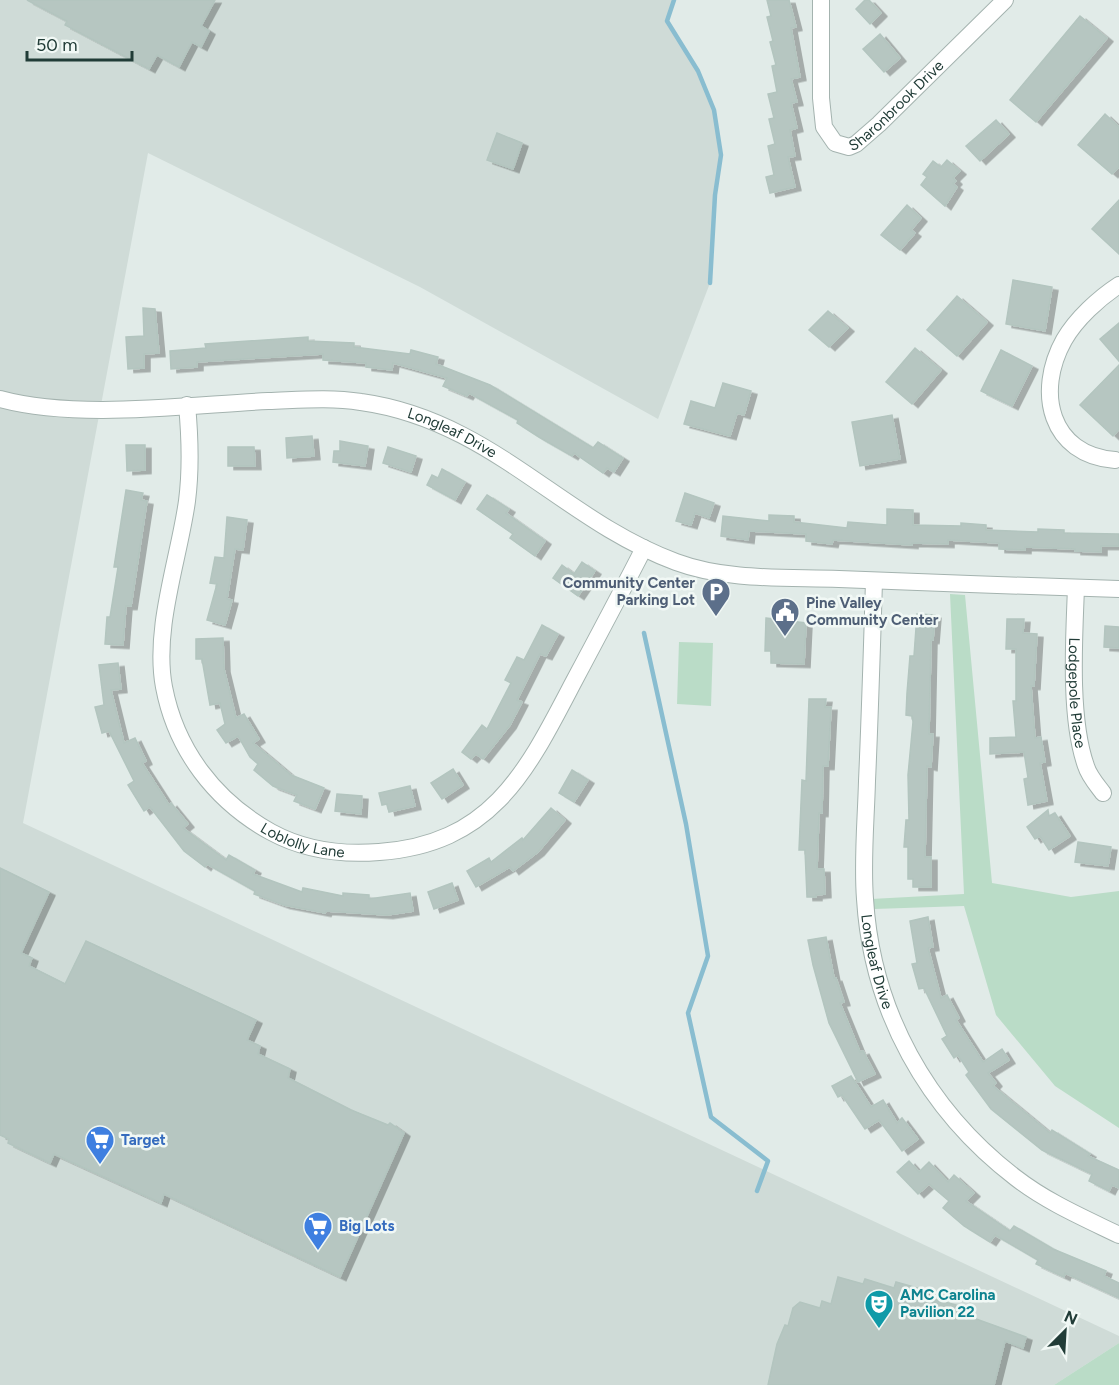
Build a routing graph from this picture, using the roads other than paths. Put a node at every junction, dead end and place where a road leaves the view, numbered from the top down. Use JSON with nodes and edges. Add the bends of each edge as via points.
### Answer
{"nodes":[{"id":1,"x":820,"y":0,"type":"edge"},
{"id":2,"x":1005,"y":0,"type":"edge"},
{"id":3,"x":1119,"y":285,"type":"edge"},
{"id":4,"x":0,"y":399,"type":"edge"},
{"id":5,"x":188,"y":405,"type":"junction"},
{"id":6,"x":1115,"y":460,"type":"dead end"},
{"id":7,"x":644,"y":548,"type":"junction"},
{"id":8,"x":874,"y":581,"type":"junction"},
{"id":9,"x":1076,"y":588,"type":"junction"},
{"id":10,"x":1119,"y":589,"type":"edge"},
{"id":11,"x":1103,"y":793,"type":"dead end"},
{"id":12,"x":1119,"y":1235,"type":"edge"}],
"edges":[{"from":1,"to":2,"type":"street","name":"Sharonbrook Drive","via":[[824,127],[835,143],[849,147],[879,124]]},
{"from":3,"to":6,"type":"street","via":[[1077,322],[1064,339],[1052,367],[1050,385],[1051,404],[1065,439],[1091,457]]},
{"from":4,"to":5,"type":"street","name":"Longleaf Drive","via":[[59,408]]},
{"from":5,"to":7,"type":"street","name":"Longleaf Drive","via":[[321,399],[360,402],[424,418],[495,452]]},
{"from":5,"to":7,"type":"street","name":"Loblolly Lane","via":[[187,500],[162,639],[164,686],[172,718],[192,760],[231,806],[279,837],[305,846],[359,854],[413,848],[451,834],[499,801],[535,756]]},
{"from":7,"to":8,"type":"street","name":"Longleaf Drive","via":[[687,566],[713,571]]},
{"from":8,"to":9,"type":"street","name":"Longleaf Drive"},
{"from":8,"to":12,"type":"street","name":"Longleaf Drive","via":[[864,880],[869,941],[883,995],[909,1055],[958,1126],[1017,1179]]},
{"from":9,"to":10,"type":"street","name":"Longleaf Drive"},
{"from":9,"to":11,"type":"street","name":"Lodgepole Place","via":[[1074,657],[1078,721],[1086,767]]}]}
